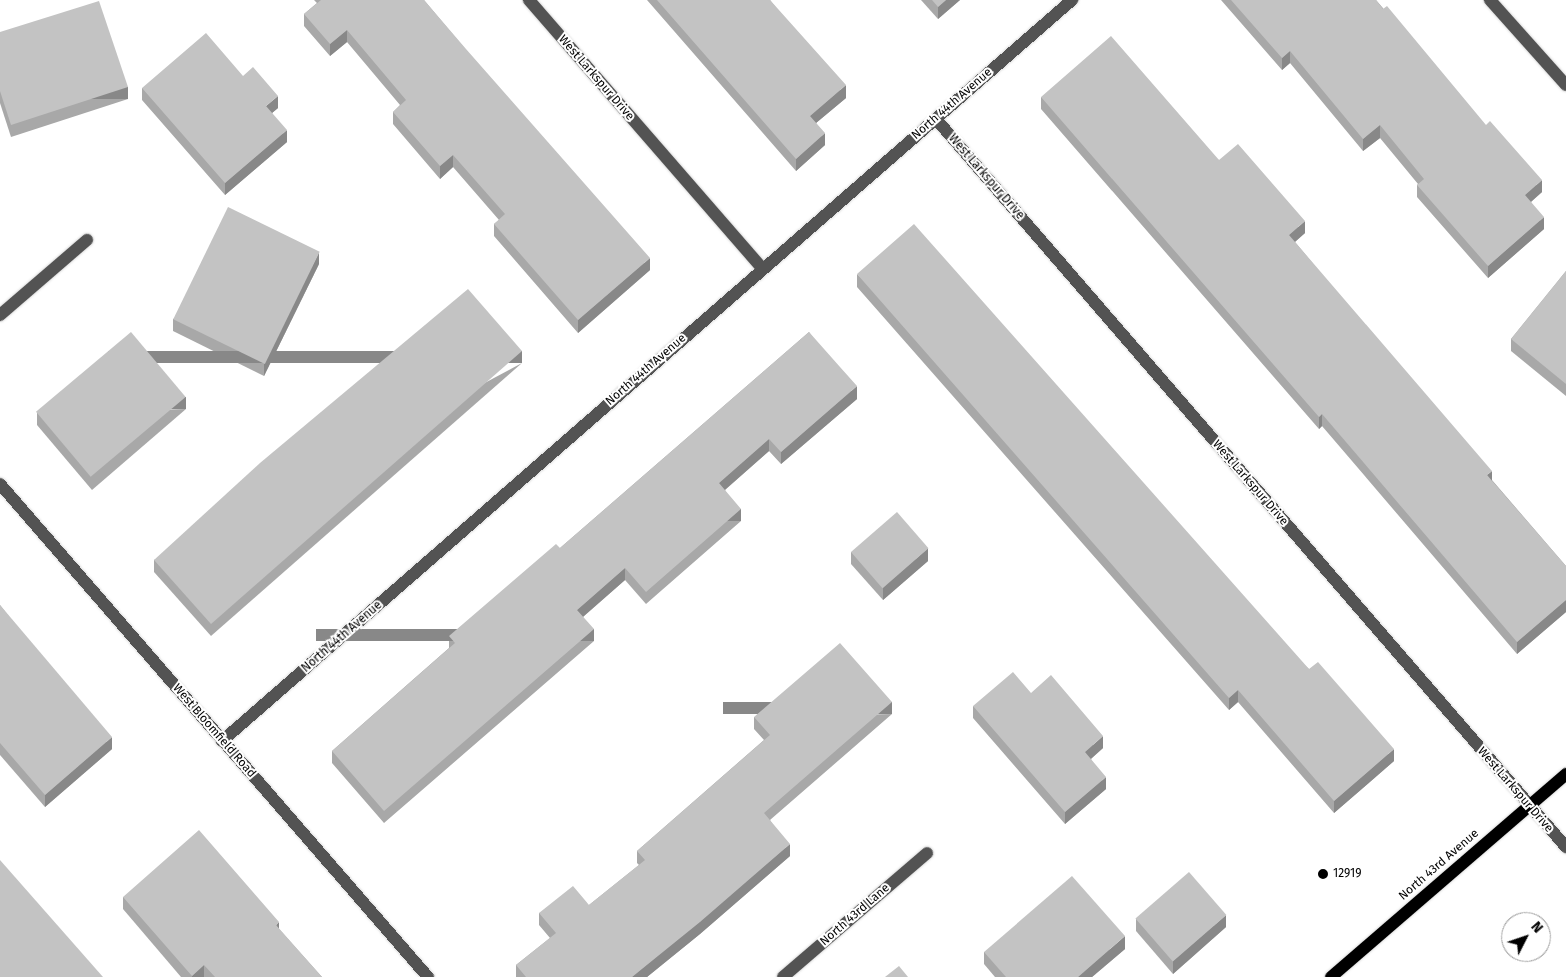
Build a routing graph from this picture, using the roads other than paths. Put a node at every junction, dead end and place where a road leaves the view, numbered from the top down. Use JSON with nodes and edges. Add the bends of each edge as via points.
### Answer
{"nodes":[{"id":1,"x":529,"y":0,"type":"edge"},
{"id":2,"x":1072,"y":0,"type":"edge"},
{"id":3,"x":1490,"y":0,"type":"edge"},
{"id":4,"x":1566,"y":85,"type":"edge"},
{"id":5,"x":936,"y":119,"type":"junction"},
{"id":6,"x":87,"y":240,"type":"dead end"},
{"id":7,"x":762,"y":268,"type":"junction"},
{"id":8,"x":0,"y":315,"type":"edge"},
{"id":9,"x":0,"y":484,"type":"edge"},
{"id":10,"x":222,"y":741,"type":"junction"},
{"id":11,"x":1566,"y":774,"type":"edge"},
{"id":12,"x":1529,"y":805,"type":"junction"},
{"id":13,"x":1566,"y":847,"type":"edge"},
{"id":14,"x":927,"y":853,"type":"dead end"},
{"id":15,"x":428,"y":977,"type":"edge"},
{"id":16,"x":783,"y":977,"type":"edge"},
{"id":17,"x":1331,"y":977,"type":"edge"}],
"edges":[{"from":1,"to":7,"type":"street","name":"West Larkspur Drive"},
{"from":2,"to":5,"type":"street","name":"North 44th Avenue"},
{"from":3,"to":4,"type":"street"},
{"from":5,"to":7,"type":"street","name":"North 44th Avenue"},
{"from":5,"to":12,"type":"street","name":"West Larkspur Drive"},
{"from":6,"to":8,"type":"street"},
{"from":7,"to":10,"type":"street","name":"North 44th Avenue"},
{"from":9,"to":10,"type":"street","name":"West Bloomfield Road"},
{"from":10,"to":15,"type":"street","name":"West Bloomfield Road"},
{"from":11,"to":12,"type":"main road","name":"North 43rd Avenue"},
{"from":12,"to":13,"type":"street","name":"West Larkspur Drive"},
{"from":12,"to":17,"type":"main road","name":"North 43rd Avenue"},
{"from":14,"to":16,"type":"street","name":"North 43rd Lane"}]}
